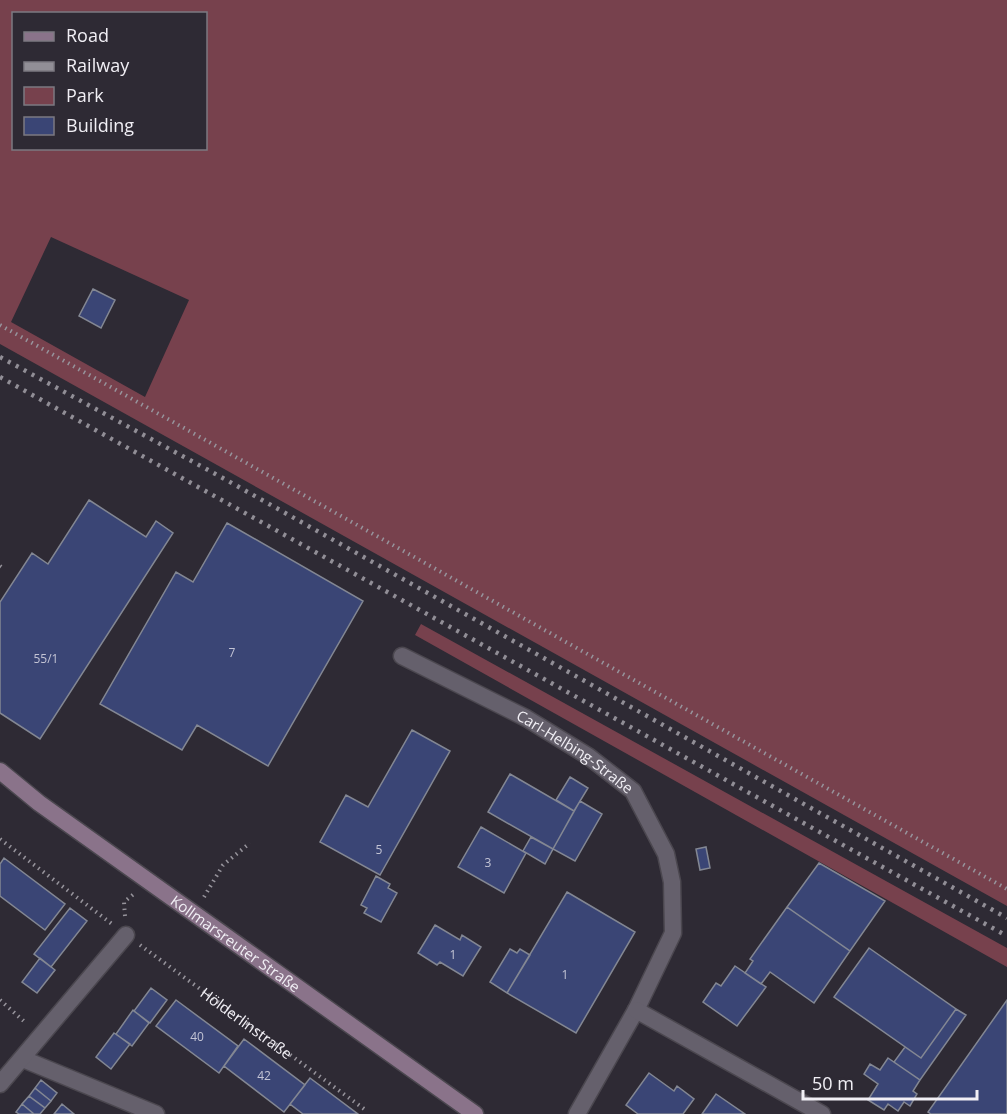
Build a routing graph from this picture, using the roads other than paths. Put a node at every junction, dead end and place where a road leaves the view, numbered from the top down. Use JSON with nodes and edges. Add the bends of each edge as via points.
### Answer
{"nodes":[{"id":1,"x":402,"y":656,"type":"dead end"},
{"id":2,"x":0,"y":771,"type":"edge"},
{"id":3,"x":126,"y":935,"type":"road end"},
{"id":4,"x":636,"y":1010,"type":"junction"},
{"id":5,"x":23,"y":1059,"type":"junction"},
{"id":6,"x":0,"y":1084,"type":"edge"},
{"id":7,"x":156,"y":1114,"type":"edge"},
{"id":8,"x":476,"y":1114,"type":"edge"},
{"id":9,"x":577,"y":1114,"type":"edge"},
{"id":10,"x":822,"y":1114,"type":"edge"}],
"edges":[{"from":1,"to":4,"type":"street","name":"Carl-Helbing-Straße","via":[[526,718],[588,756],[633,791],[666,854],[673,912],[673,933]]},
{"from":2,"to":8,"type":"main road","name":"Kollmarsreuter Straße","via":[[39,803]]},
{"from":3,"to":5,"type":"street"},
{"from":4,"to":9,"type":"street","name":"Carl-Helbing-Straße"},
{"from":4,"to":10,"type":"street"},
{"from":5,"to":6,"type":"street"},
{"from":5,"to":7,"type":"street"}]}
